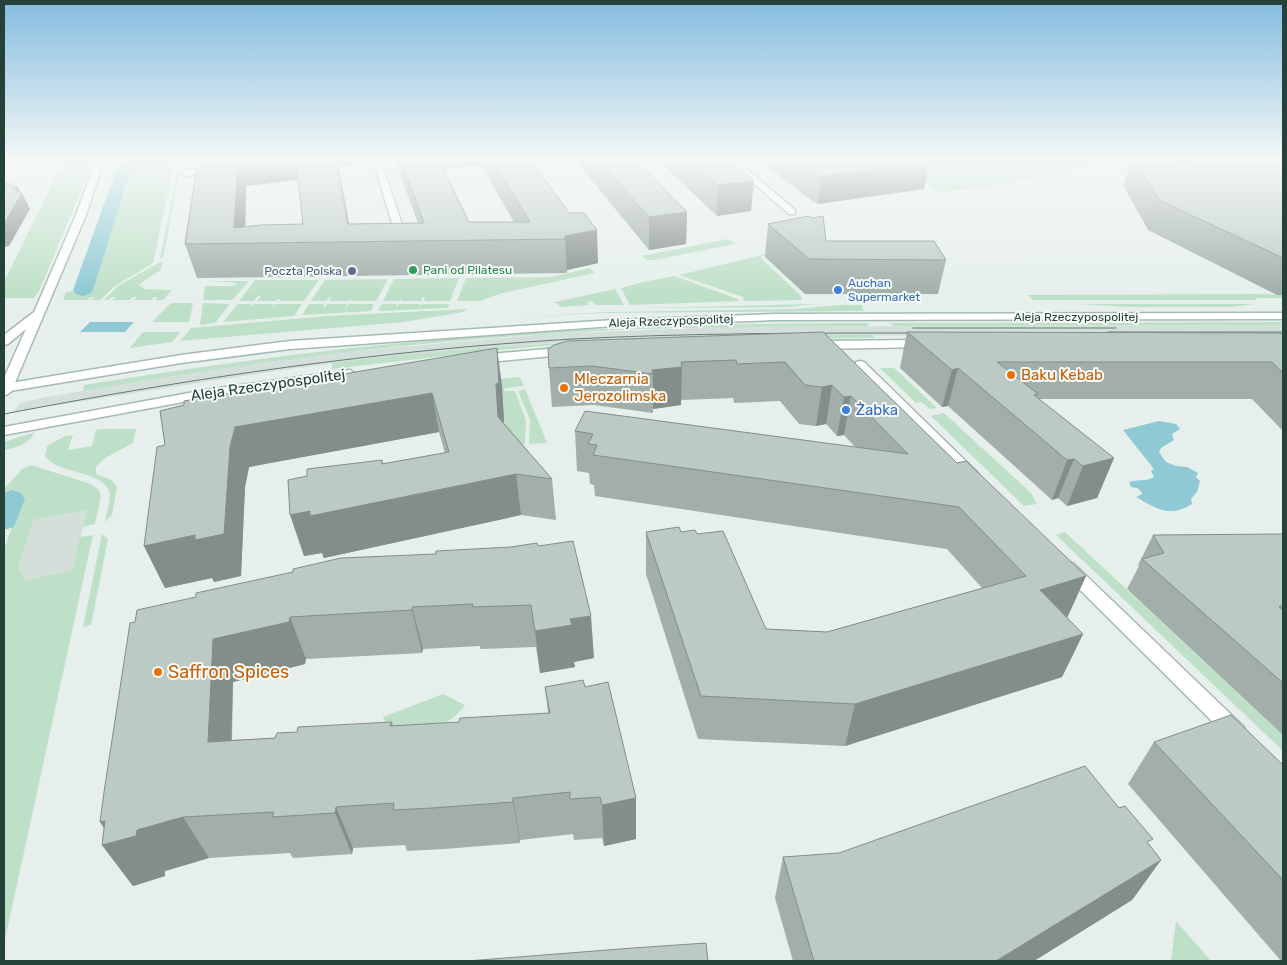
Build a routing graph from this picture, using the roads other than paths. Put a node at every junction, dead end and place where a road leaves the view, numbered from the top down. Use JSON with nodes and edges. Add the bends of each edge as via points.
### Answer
{"nodes":[{"id":1,"x":84,"y":205,"type":"edge"},
{"id":2,"x":391,"y":205,"type":"edge"},
{"id":3,"x":784,"y":205,"type":"edge"},
{"id":4,"x":792,"y":212,"type":"dead end"},
{"id":5,"x":405,"y":249,"type":"edge"},
{"id":6,"x":37,"y":315,"type":"junction"},
{"id":7,"x":1283,"y":316,"type":"edge"},
{"id":8,"x":4,"y":341,"type":"edge"},
{"id":9,"x":936,"y":344,"type":"edge"},
{"id":10,"x":805,"y":345,"type":"edge"},
{"id":11,"x":578,"y":350,"type":"edge"},
{"id":12,"x":466,"y":360,"type":"edge"},
{"id":13,"x":860,"y":365,"type":"edge"},
{"id":14,"x":365,"y":372,"type":"edge"},
{"id":15,"x":4,"y":389,"type":"edge"},
{"id":16,"x":4,"y":432,"type":"edge"},
{"id":17,"x":984,"y":487,"type":"edge"},
{"id":18,"x":1054,"y":555,"type":"edge"},
{"id":19,"x":1248,"y":744,"type":"edge"}],
"edges":[{"from":1,"to":6,"type":"street"},
{"from":2,"to":5,"type":"street"},
{"from":3,"to":4,"type":"street"},
{"from":6,"to":8,"type":"street"},
{"from":6,"to":15,"type":"street","via":[[28,342]]},
{"from":7,"to":15,"type":"street","name":"Aleja Rzeczypospolitej","via":[[776,317],[596,324],[282,346],[181,358]]},
{"from":9,"to":10,"type":"street"},
{"from":11,"to":12,"type":"street"},
{"from":13,"to":17,"type":"street"},
{"from":14,"to":16,"type":"street","name":"Aleja Rzeczypospolitej","via":[[198,395]]},
{"from":18,"to":19,"type":"street"}]}
